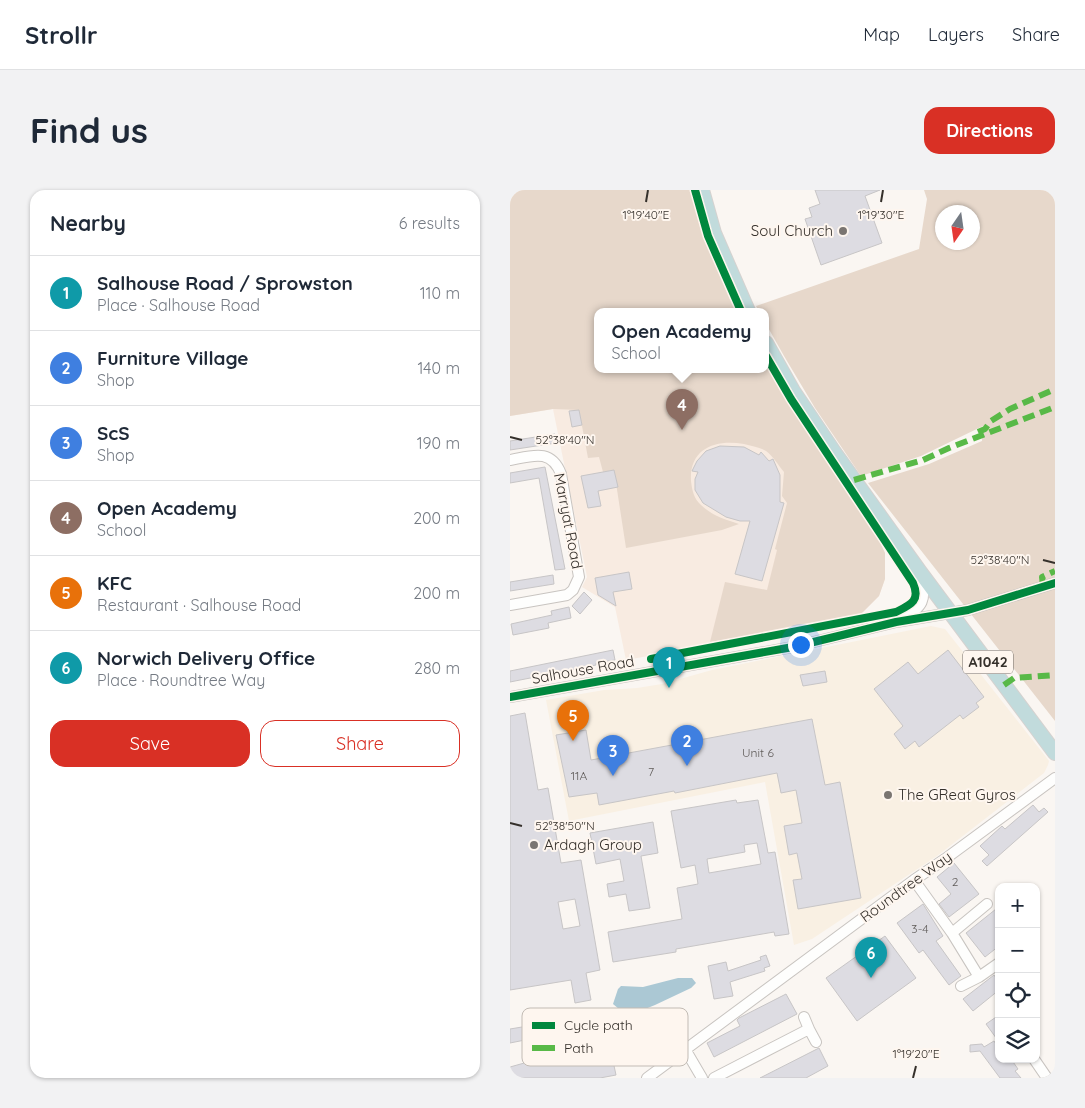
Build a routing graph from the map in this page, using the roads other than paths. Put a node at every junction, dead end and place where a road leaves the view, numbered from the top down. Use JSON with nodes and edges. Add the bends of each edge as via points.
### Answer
{"nodes":[{"id":1,"x":702,"y":190,"type":"edge"},
{"id":2,"x":747,"y":308,"type":"edge"},
{"id":3,"x":769,"y":348,"type":"edge"},
{"id":4,"x":510,"y":460,"type":"edge"},
{"id":5,"x":920,"y":572,"type":"junction"},
{"id":6,"x":1055,"y":583,"type":"edge"},
{"id":7,"x":510,"y":606,"type":"edge"},
{"id":8,"x":952,"y":613,"type":"junction"},
{"id":9,"x":896,"y":622,"type":"junction"},
{"id":10,"x":510,"y":697,"type":"edge"},
{"id":11,"x":1055,"y":753,"type":"edge"},
{"id":12,"x":1055,"y":778,"type":"edge"},
{"id":13,"x":914,"y":880,"type":"junction"},
{"id":14,"x":987,"y":904,"type":"dead end"},
{"id":15,"x":952,"y":933,"type":"junction"},
{"id":16,"x":995,"y":967,"type":"edge"},
{"id":17,"x":979,"y":977,"type":"junction"},
{"id":18,"x":961,"y":986,"type":"dead end"},
{"id":19,"x":804,"y":1017,"type":"dead end"},
{"id":20,"x":809,"y":1029,"type":"junction"},
{"id":21,"x":816,"y":1042,"type":"dead end"},
{"id":22,"x":688,"y":1048,"type":"edge"},
{"id":23,"x":688,"y":1055,"type":"edge"},
{"id":24,"x":1037,"y":1063,"type":"edge"},
{"id":25,"x":663,"y":1066,"type":"edge"},
{"id":26,"x":647,"y":1078,"type":"edge"},
{"id":27,"x":702,"y":1078,"type":"edge"},
{"id":28,"x":714,"y":1078,"type":"edge"},
{"id":29,"x":1047,"y":1078,"type":"edge"}],
"edges":[{"from":1,"to":2,"type":"highway","via":[[714,233]]},
{"from":3,"to":5,"type":"highway","number":"A1042","via":[[812,420]]},
{"from":4,"to":7,"type":"street","name":"Marryat Road","via":[[544,456],[556,462],[579,577],[567,595]]},
{"from":5,"to":8,"type":"highway","number":"A1042"},
{"from":5,"to":9,"type":"street","name":"Salhouse Road","via":[[925,595],[922,604]]},
{"from":6,"to":8,"type":"street","name":"Salhouse Road"},
{"from":8,"to":9,"type":"street","name":"Salhouse Road"},
{"from":8,"to":11,"type":"highway","number":"A1042"},
{"from":9,"to":10,"type":"street","name":"Salhouse Road","via":[[793,646]]},
{"from":12,"to":13,"type":"street","name":"Roundtree Way"},
{"from":13,"to":15,"type":"street"},
{"from":13,"to":22,"type":"street","name":"Roundtree Way"},
{"from":14,"to":15,"type":"street"},
{"from":15,"to":17,"type":"street"},
{"from":16,"to":17,"type":"street"},
{"from":17,"to":18,"type":"street"},
{"from":19,"to":20,"type":"street"},
{"from":20,"to":21,"type":"street"},
{"from":20,"to":28,"type":"street"},
{"from":23,"to":27,"type":"street"},
{"from":24,"to":29,"type":"street"},
{"from":25,"to":26,"type":"street","name":"Roundtree Way"}]}
